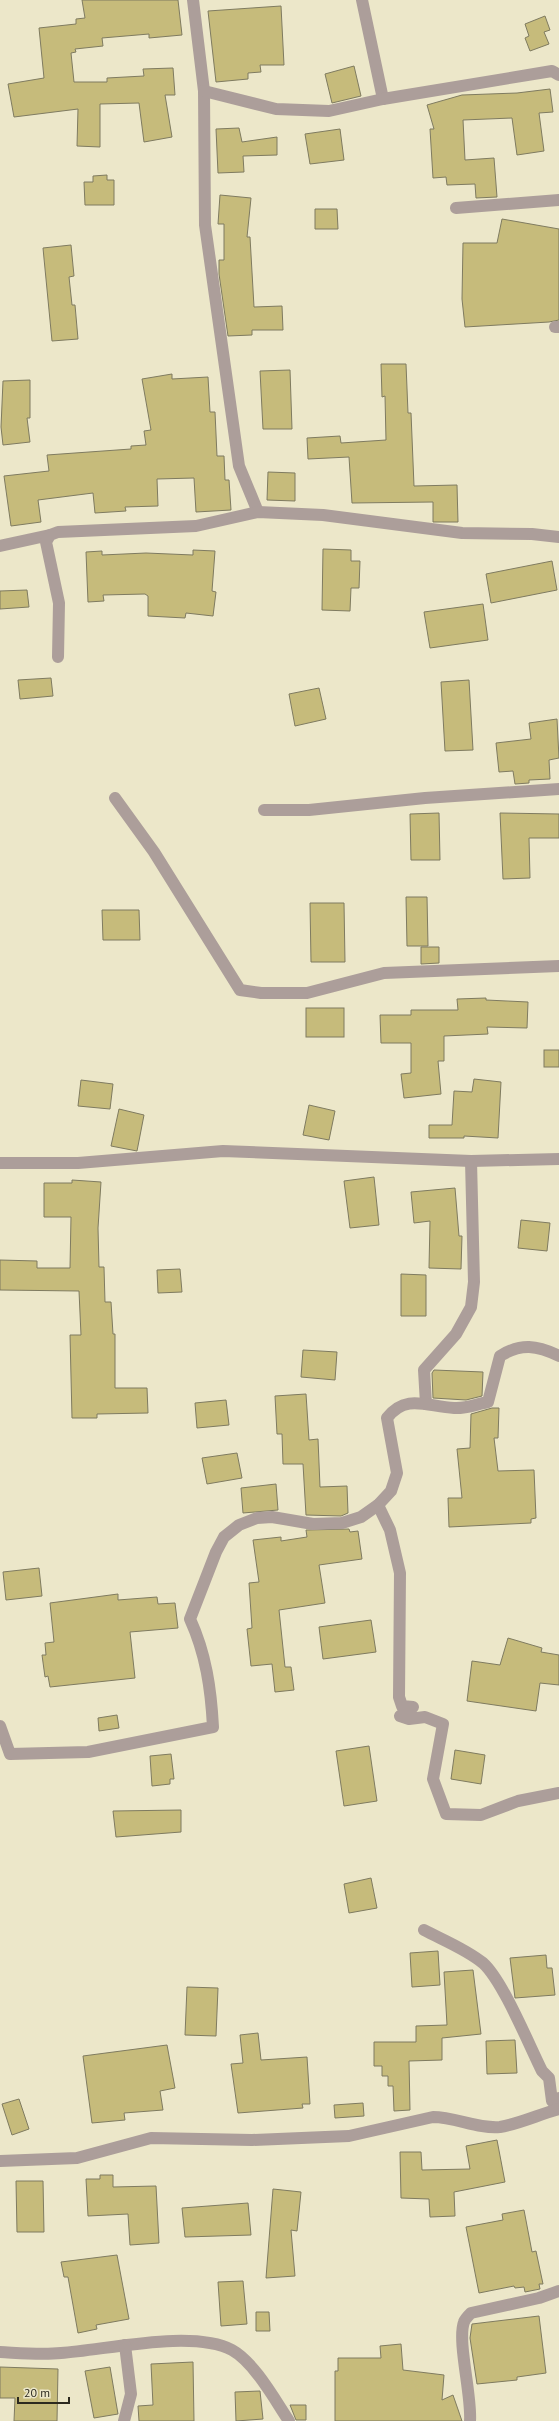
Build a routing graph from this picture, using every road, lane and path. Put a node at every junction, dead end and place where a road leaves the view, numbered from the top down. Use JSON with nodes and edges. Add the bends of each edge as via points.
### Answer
{"nodes":[{"id":1,"x":193,"y":0,"type":"edge"},
{"id":2,"x":362,"y":0,"type":"edge"},
{"id":3,"x":559,"y":75,"type":"edge"},
{"id":4,"x":204,"y":91,"type":"junction"},
{"id":5,"x":384,"y":99,"type":"junction"},
{"id":6,"x":559,"y":200,"type":"edge"},
{"id":7,"x":456,"y":208,"type":"dead end"},
{"id":8,"x":258,"y":512,"type":"junction"},
{"id":9,"x":50,"y":535,"type":"junction"},
{"id":10,"x":559,"y":537,"type":"edge"},
{"id":11,"x":0,"y":546,"type":"edge"},
{"id":12,"x":58,"y":657,"type":"dead end"},
{"id":13,"x":559,"y":789,"type":"edge"},
{"id":14,"x":115,"y":798,"type":"dead end"},
{"id":15,"x":264,"y":810,"type":"dead end"},
{"id":16,"x":559,"y":966,"type":"edge"},
{"id":17,"x":559,"y":1159,"type":"edge"},
{"id":18,"x":470,"y":1161,"type":"junction"},
{"id":19,"x":0,"y":1163,"type":"edge"},
{"id":20,"x":559,"y":1356,"type":"edge"},
{"id":21,"x":426,"y":1404,"type":"junction"},
{"id":22,"x":378,"y":1505,"type":"junction"},
{"id":23,"x":0,"y":1726,"type":"edge"},
{"id":24,"x":559,"y":1793,"type":"edge"},
{"id":25,"x":424,"y":1930,"type":"dead end"},
{"id":26,"x":559,"y":2098,"type":"edge"},
{"id":27,"x":559,"y":2109,"type":"edge"},
{"id":28,"x":0,"y":2161,"type":"edge"},
{"id":29,"x":559,"y":2291,"type":"edge"},
{"id":30,"x":125,"y":2345,"type":"junction"},
{"id":31,"x":0,"y":2352,"type":"edge"},
{"id":32,"x":124,"y":2421,"type":"edge"},
{"id":33,"x":289,"y":2421,"type":"edge"},
{"id":34,"x":470,"y":2421,"type":"edge"}],
"edges":[{"from":1,"to":4,"type":"street"},
{"from":2,"to":5,"type":"street"},
{"from":3,"to":5,"type":"street","via":[[552,71]]},
{"from":4,"to":5,"type":"street","via":[[276,109],[308,111],[329,111]]},
{"from":4,"to":8,"type":"street","via":[[205,225],[239,466]]},
{"from":6,"to":7,"type":"street"},
{"from":8,"to":9,"type":"street","via":[[196,526],[58,532]]},
{"from":8,"to":10,"type":"street","via":[[323,515],[462,533]]},
{"from":9,"to":11,"type":"street"},
{"from":9,"to":12,"type":"street","via":[[46,542],[59,603]]},
{"from":13,"to":15,"type":"street","via":[[425,798],[309,810]]},
{"from":14,"to":16,"type":"street","via":[[154,852],[240,990],[261,993],[307,993],[384,973]]},
{"from":17,"to":18,"type":"street"},
{"from":18,"to":19,"type":"street","via":[[223,1151],[78,1163]]},
{"from":18,"to":21,"type":"street","via":[[474,1282],[471,1307],[456,1334],[424,1370]]},
{"from":20,"to":21,"type":"street","via":[[529,1346],[513,1348],[500,1356],[488,1402],[456,1408]]},
{"from":21,"to":22,"type":"street","via":[[411,1402],[394,1409],[388,1418],[397,1474],[391,1491]]},
{"from":22,"to":23,"type":"street","via":[[361,1517],[342,1523],[313,1524],[272,1517],[256,1518],[239,1525],[224,1537],[190,1619],[200,1642],[211,1691],[213,1727],[88,1752],[10,1754]]},
{"from":22,"to":24,"type":"street","via":[[390,1530],[400,1573],[399,1697],[402,1706],[412,1707],[400,1716],[409,1719],[425,1717],[443,1724],[433,1779],[446,1814],[480,1815],[518,1801]]},
{"from":25,"to":26,"type":"street","via":[[484,1964],[500,1987],[542,2071],[549,2078],[552,2101]]},
{"from":27,"to":28,"type":"street","via":[[500,2127],[447,2117],[433,2117],[349,2136],[252,2140],[151,2138],[77,2158]]},
{"from":29,"to":34,"type":"street","via":[[540,2298],[484,2308],[471,2313],[464,2322],[462,2336],[470,2398]]},
{"from":30,"to":31,"type":"street","via":[[60,2354]]},
{"from":30,"to":32,"type":"street","via":[[131,2394]]},
{"from":30,"to":33,"type":"street","via":[[197,2341],[219,2345],[233,2351],[260,2377]]}]}
